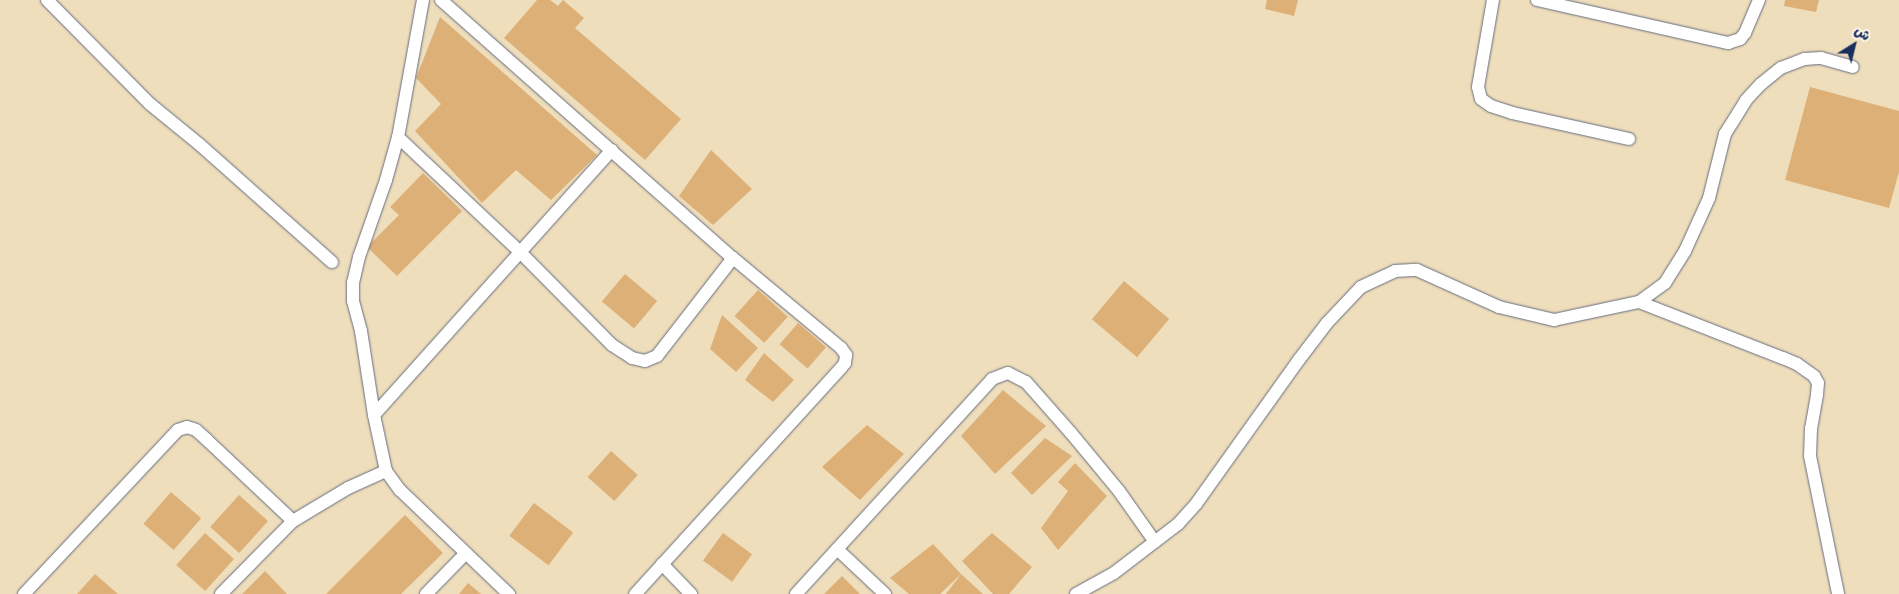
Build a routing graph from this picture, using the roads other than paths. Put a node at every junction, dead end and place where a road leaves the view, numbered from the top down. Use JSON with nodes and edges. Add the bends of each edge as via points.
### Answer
{"nodes":[{"id":1,"x":47,"y":0,"type":"edge"},
{"id":2,"x":423,"y":0,"type":"edge"},
{"id":3,"x":441,"y":0,"type":"edge"},
{"id":4,"x":1493,"y":0,"type":"edge"},
{"id":5,"x":1537,"y":0,"type":"edge"},
{"id":6,"x":1759,"y":0,"type":"edge"},
{"id":7,"x":1853,"y":67,"type":"dead end"},
{"id":8,"x":398,"y":137,"type":"junction"},
{"id":9,"x":1629,"y":139,"type":"dead end"},
{"id":10,"x":612,"y":150,"type":"junction"},
{"id":11,"x":520,"y":252,"type":"junction"},
{"id":12,"x":733,"y":258,"type":"junction"},
{"id":13,"x":332,"y":262,"type":"dead end"},
{"id":14,"x":1639,"y":302,"type":"junction"},
{"id":15,"x":374,"y":415,"type":"junction"},
{"id":16,"x":386,"y":471,"type":"junction"},
{"id":17,"x":293,"y":521,"type":"junction"},
{"id":18,"x":1155,"y":542,"type":"junction"},
{"id":19,"x":837,"y":548,"type":"junction"},
{"id":20,"x":466,"y":553,"type":"junction"},
{"id":21,"x":662,"y":564,"type":"junction"},
{"id":22,"x":24,"y":594,"type":"edge"},
{"id":23,"x":221,"y":594,"type":"edge"},
{"id":24,"x":426,"y":594,"type":"edge"},
{"id":25,"x":509,"y":594,"type":"edge"},
{"id":26,"x":635,"y":594,"type":"edge"},
{"id":27,"x":691,"y":594,"type":"edge"},
{"id":28,"x":796,"y":594,"type":"edge"},
{"id":29,"x":886,"y":594,"type":"edge"},
{"id":30,"x":1076,"y":594,"type":"edge"},
{"id":31,"x":1838,"y":594,"type":"edge"}],
"edges":[{"from":1,"to":13,"type":"street","via":[[150,104]]},
{"from":2,"to":8,"type":"street"},
{"from":3,"to":10,"type":"street"},
{"from":4,"to":9,"type":"street","via":[[1478,87],[1481,99],[1512,113]]},
{"from":5,"to":6,"type":"street","via":[[1728,43],[1740,39],[1745,33]]},
{"from":7,"to":14,"type":"street","via":[[1821,58],[1805,59],[1781,68],[1761,84],[1725,134],[1709,198],[1685,251],[1665,283]]},
{"from":8,"to":11,"type":"street"},
{"from":8,"to":15,"type":"street","via":[[353,282]]},
{"from":10,"to":11,"type":"street"},
{"from":10,"to":12,"type":"street"},
{"from":11,"to":12,"type":"street","via":[[612,345],[632,358],[645,361],[656,356]]},
{"from":11,"to":15,"type":"street"},
{"from":12,"to":21,"type":"street","via":[[841,348],[846,359]]},
{"from":14,"to":18,"type":"street","via":[[1554,320],[1498,308],[1417,270],[1395,271],[1377,278],[1360,287],[1327,323],[1196,504]]},
{"from":14,"to":31,"type":"street","via":[[1797,364],[1814,376],[1818,383],[1810,456]]},
{"from":15,"to":16,"type":"street"},
{"from":16,"to":17,"type":"street","via":[[348,488]]},
{"from":16,"to":20,"type":"street","via":[[400,490]]},
{"from":17,"to":22,"type":"street","via":[[207,440],[187,426],[178,430]]},
{"from":17,"to":23,"type":"street"},
{"from":18,"to":19,"type":"street","via":[[1119,491],[1071,433],[1026,382],[1008,373],[992,379]]},
{"from":18,"to":30,"type":"street","via":[[1114,572]]},
{"from":19,"to":28,"type":"street"},
{"from":19,"to":29,"type":"street"},
{"from":20,"to":24,"type":"street"},
{"from":20,"to":25,"type":"street"},
{"from":21,"to":26,"type":"street"},
{"from":21,"to":27,"type":"street"}]}
